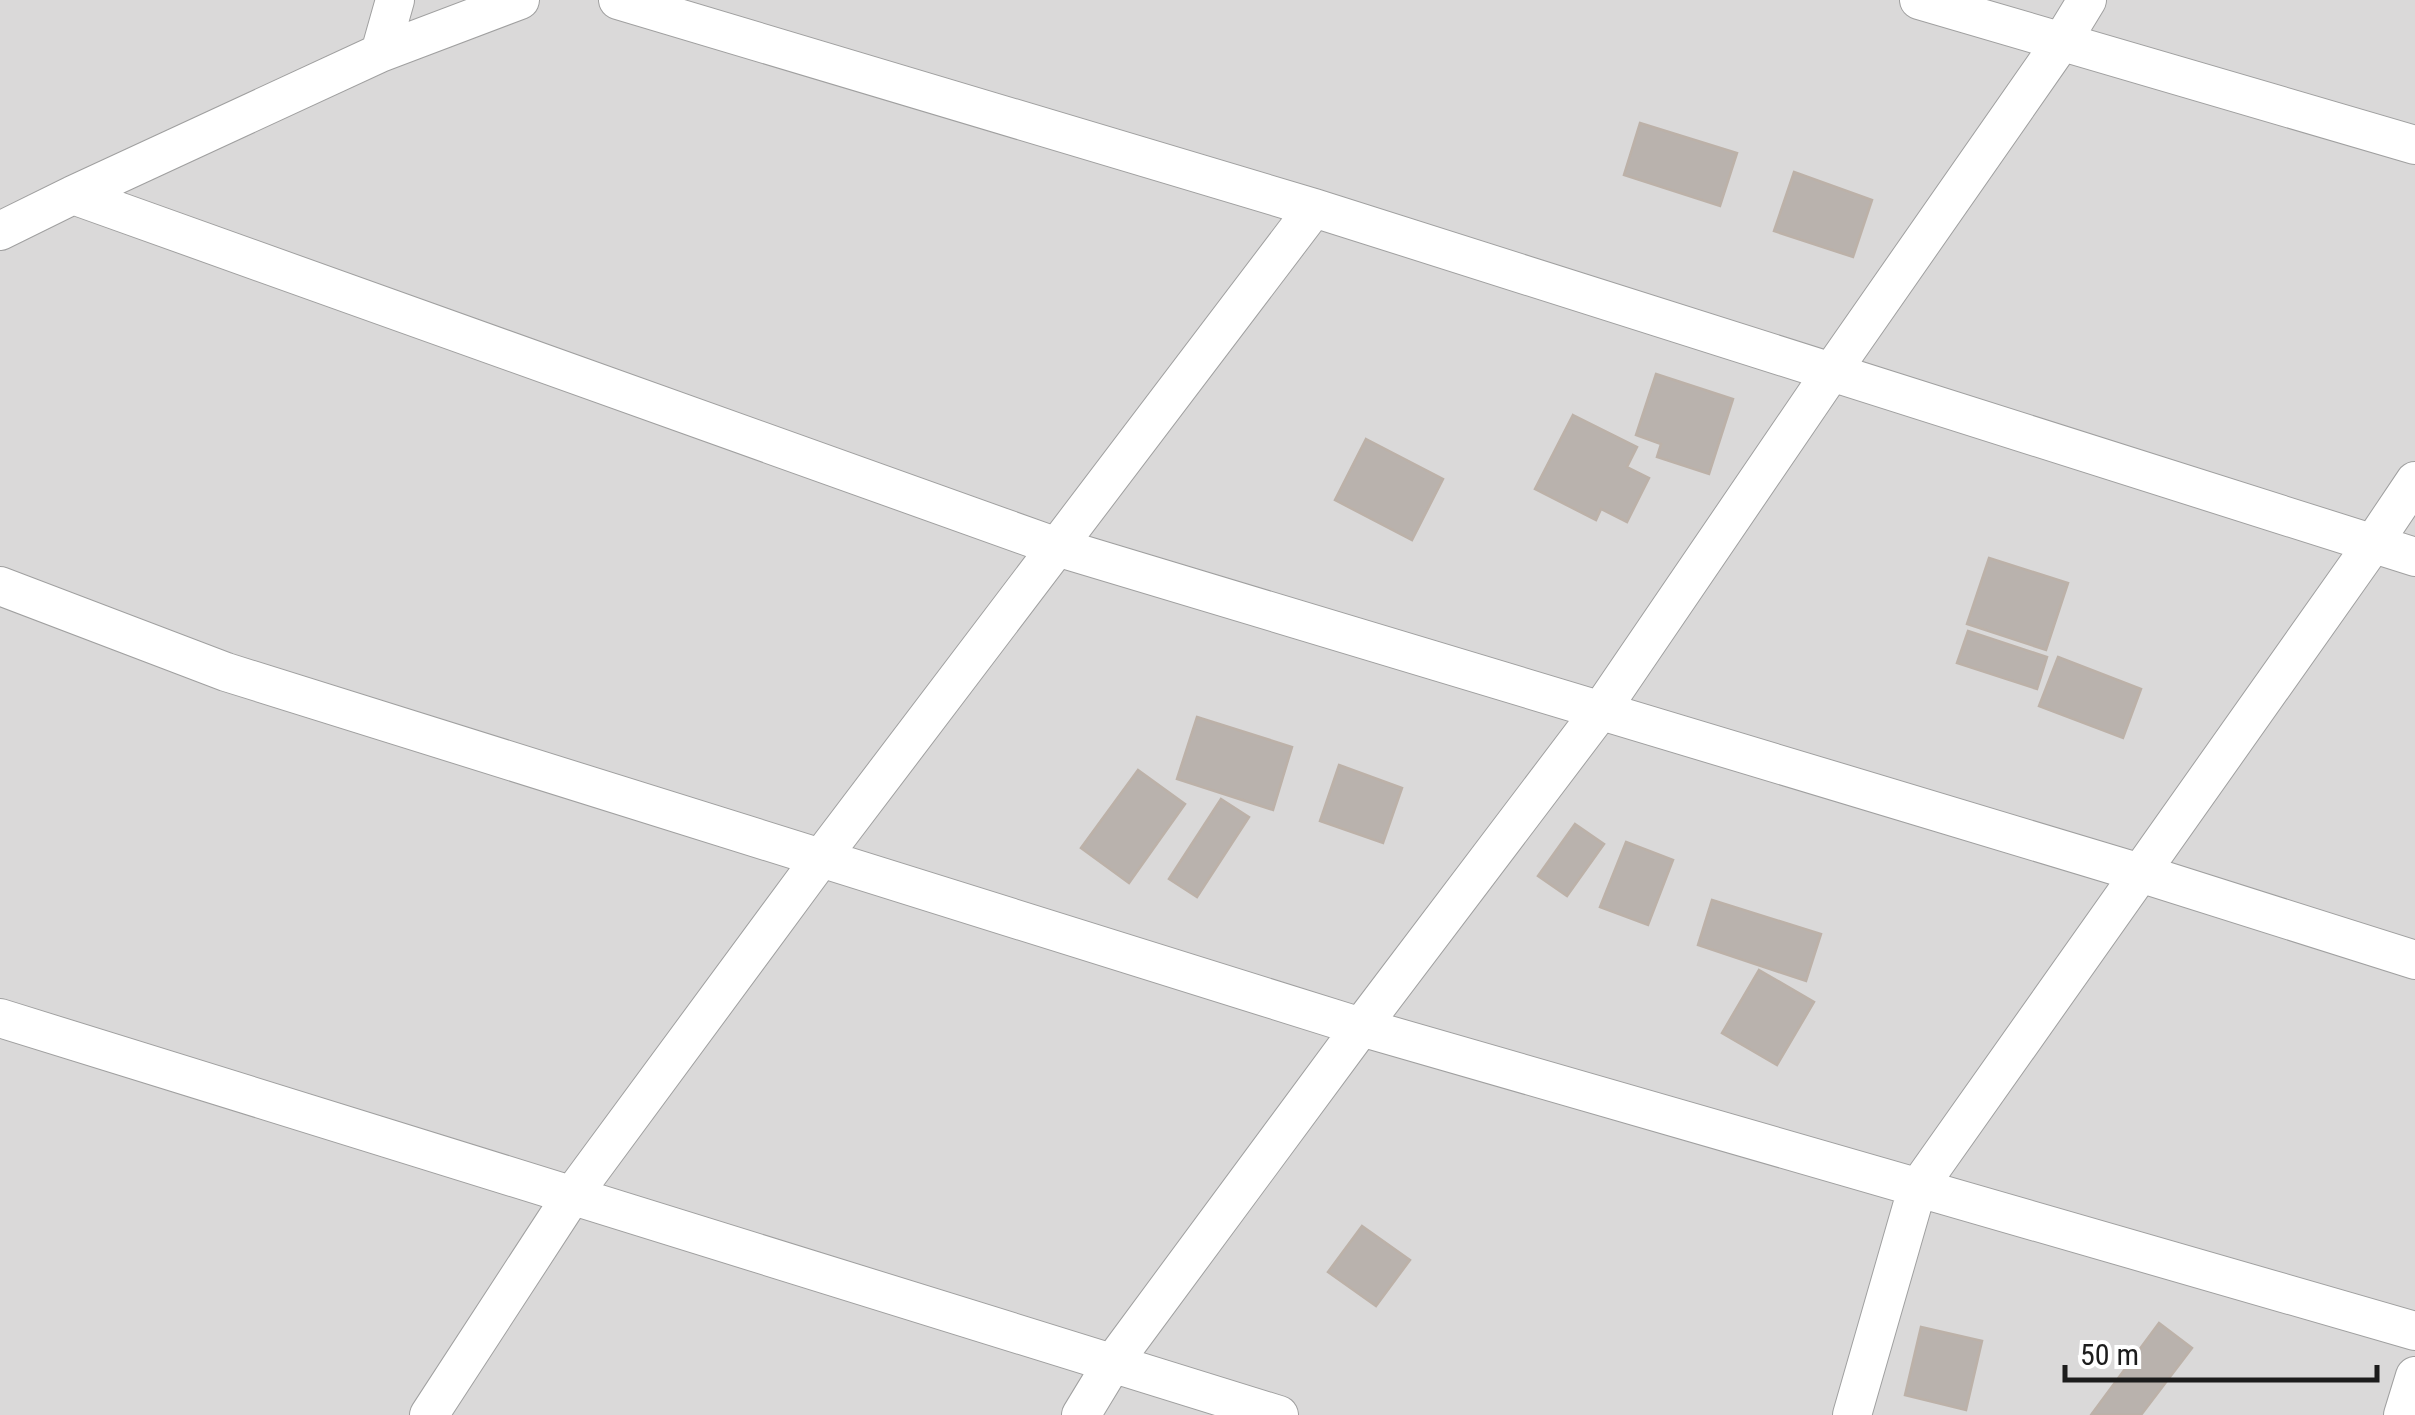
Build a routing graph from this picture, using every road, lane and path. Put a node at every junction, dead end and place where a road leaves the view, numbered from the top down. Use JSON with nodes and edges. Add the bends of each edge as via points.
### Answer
{"nodes":[{"id":1,"x":395,"y":0,"type":"edge"},
{"id":2,"x":520,"y":0,"type":"edge"},
{"id":3,"x":618,"y":0,"type":"edge"},
{"id":4,"x":1919,"y":0,"type":"edge"},
{"id":5,"x":2087,"y":0,"type":"edge"},
{"id":6,"x":2062,"y":41,"type":"junction"},
{"id":7,"x":380,"y":54,"type":"junction"},
{"id":8,"x":2415,"y":144,"type":"edge"},
{"id":9,"x":72,"y":195,"type":"junction"},
{"id":10,"x":1314,"y":208,"type":"junction"},
{"id":11,"x":0,"y":231,"type":"edge"},
{"id":12,"x":1832,"y":371,"type":"junction"},
{"id":13,"x":2415,"y":481,"type":"edge"},
{"id":14,"x":2372,"y":545,"type":"junction"},
{"id":15,"x":1056,"y":547,"type":"junction"},
{"id":16,"x":2415,"y":557,"type":"edge"},
{"id":17,"x":0,"y":586,"type":"edge"},
{"id":18,"x":1601,"y":710,"type":"junction"},
{"id":19,"x":822,"y":858,"type":"junction"},
{"id":20,"x":2140,"y":873,"type":"junction"},
{"id":21,"x":2415,"y":960,"type":"edge"},
{"id":22,"x":0,"y":1018,"type":"edge"},
{"id":23,"x":1361,"y":1027,"type":"junction"},
{"id":24,"x":1918,"y":1189,"type":"junction"},
{"id":25,"x":571,"y":1197,"type":"junction"},
{"id":26,"x":2415,"y":1331,"type":"edge"},
{"id":27,"x":1112,"y":1364,"type":"junction"},
{"id":28,"x":2415,"y":1376,"type":"edge"},
{"id":29,"x":429,"y":1415,"type":"edge"},
{"id":30,"x":1081,"y":1415,"type":"edge"},
{"id":31,"x":1278,"y":1415,"type":"edge"},
{"id":32,"x":1852,"y":1415,"type":"edge"},
{"id":33,"x":2402,"y":1415,"type":"edge"}],
"edges":[{"from":1,"to":7,"type":"street"},
{"from":2,"to":7,"type":"street"},
{"from":3,"to":10,"type":"street"},
{"from":4,"to":6,"type":"street"},
{"from":5,"to":6,"type":"street"},
{"from":6,"to":8,"type":"street"},
{"from":6,"to":12,"type":"street"},
{"from":7,"to":9,"type":"street"},
{"from":9,"to":11,"type":"street"},
{"from":9,"to":15,"type":"street"},
{"from":10,"to":12,"type":"street"},
{"from":10,"to":15,"type":"street"},
{"from":12,"to":14,"type":"street"},
{"from":12,"to":18,"type":"street"},
{"from":13,"to":14,"type":"street"},
{"from":14,"to":16,"type":"street"},
{"from":14,"to":20,"type":"street"},
{"from":15,"to":18,"type":"street"},
{"from":15,"to":19,"type":"street"},
{"from":17,"to":19,"type":"street","via":[[226,672]]},
{"from":18,"to":20,"type":"street"},
{"from":18,"to":23,"type":"street"},
{"from":19,"to":23,"type":"street"},
{"from":19,"to":25,"type":"street"},
{"from":20,"to":21,"type":"street"},
{"from":20,"to":24,"type":"street"},
{"from":22,"to":25,"type":"street"},
{"from":23,"to":24,"type":"street"},
{"from":23,"to":27,"type":"street"},
{"from":24,"to":26,"type":"street"},
{"from":24,"to":32,"type":"street"},
{"from":25,"to":27,"type":"street"},
{"from":25,"to":29,"type":"street"},
{"from":27,"to":30,"type":"street"},
{"from":27,"to":31,"type":"street"},
{"from":28,"to":33,"type":"street"}]}
